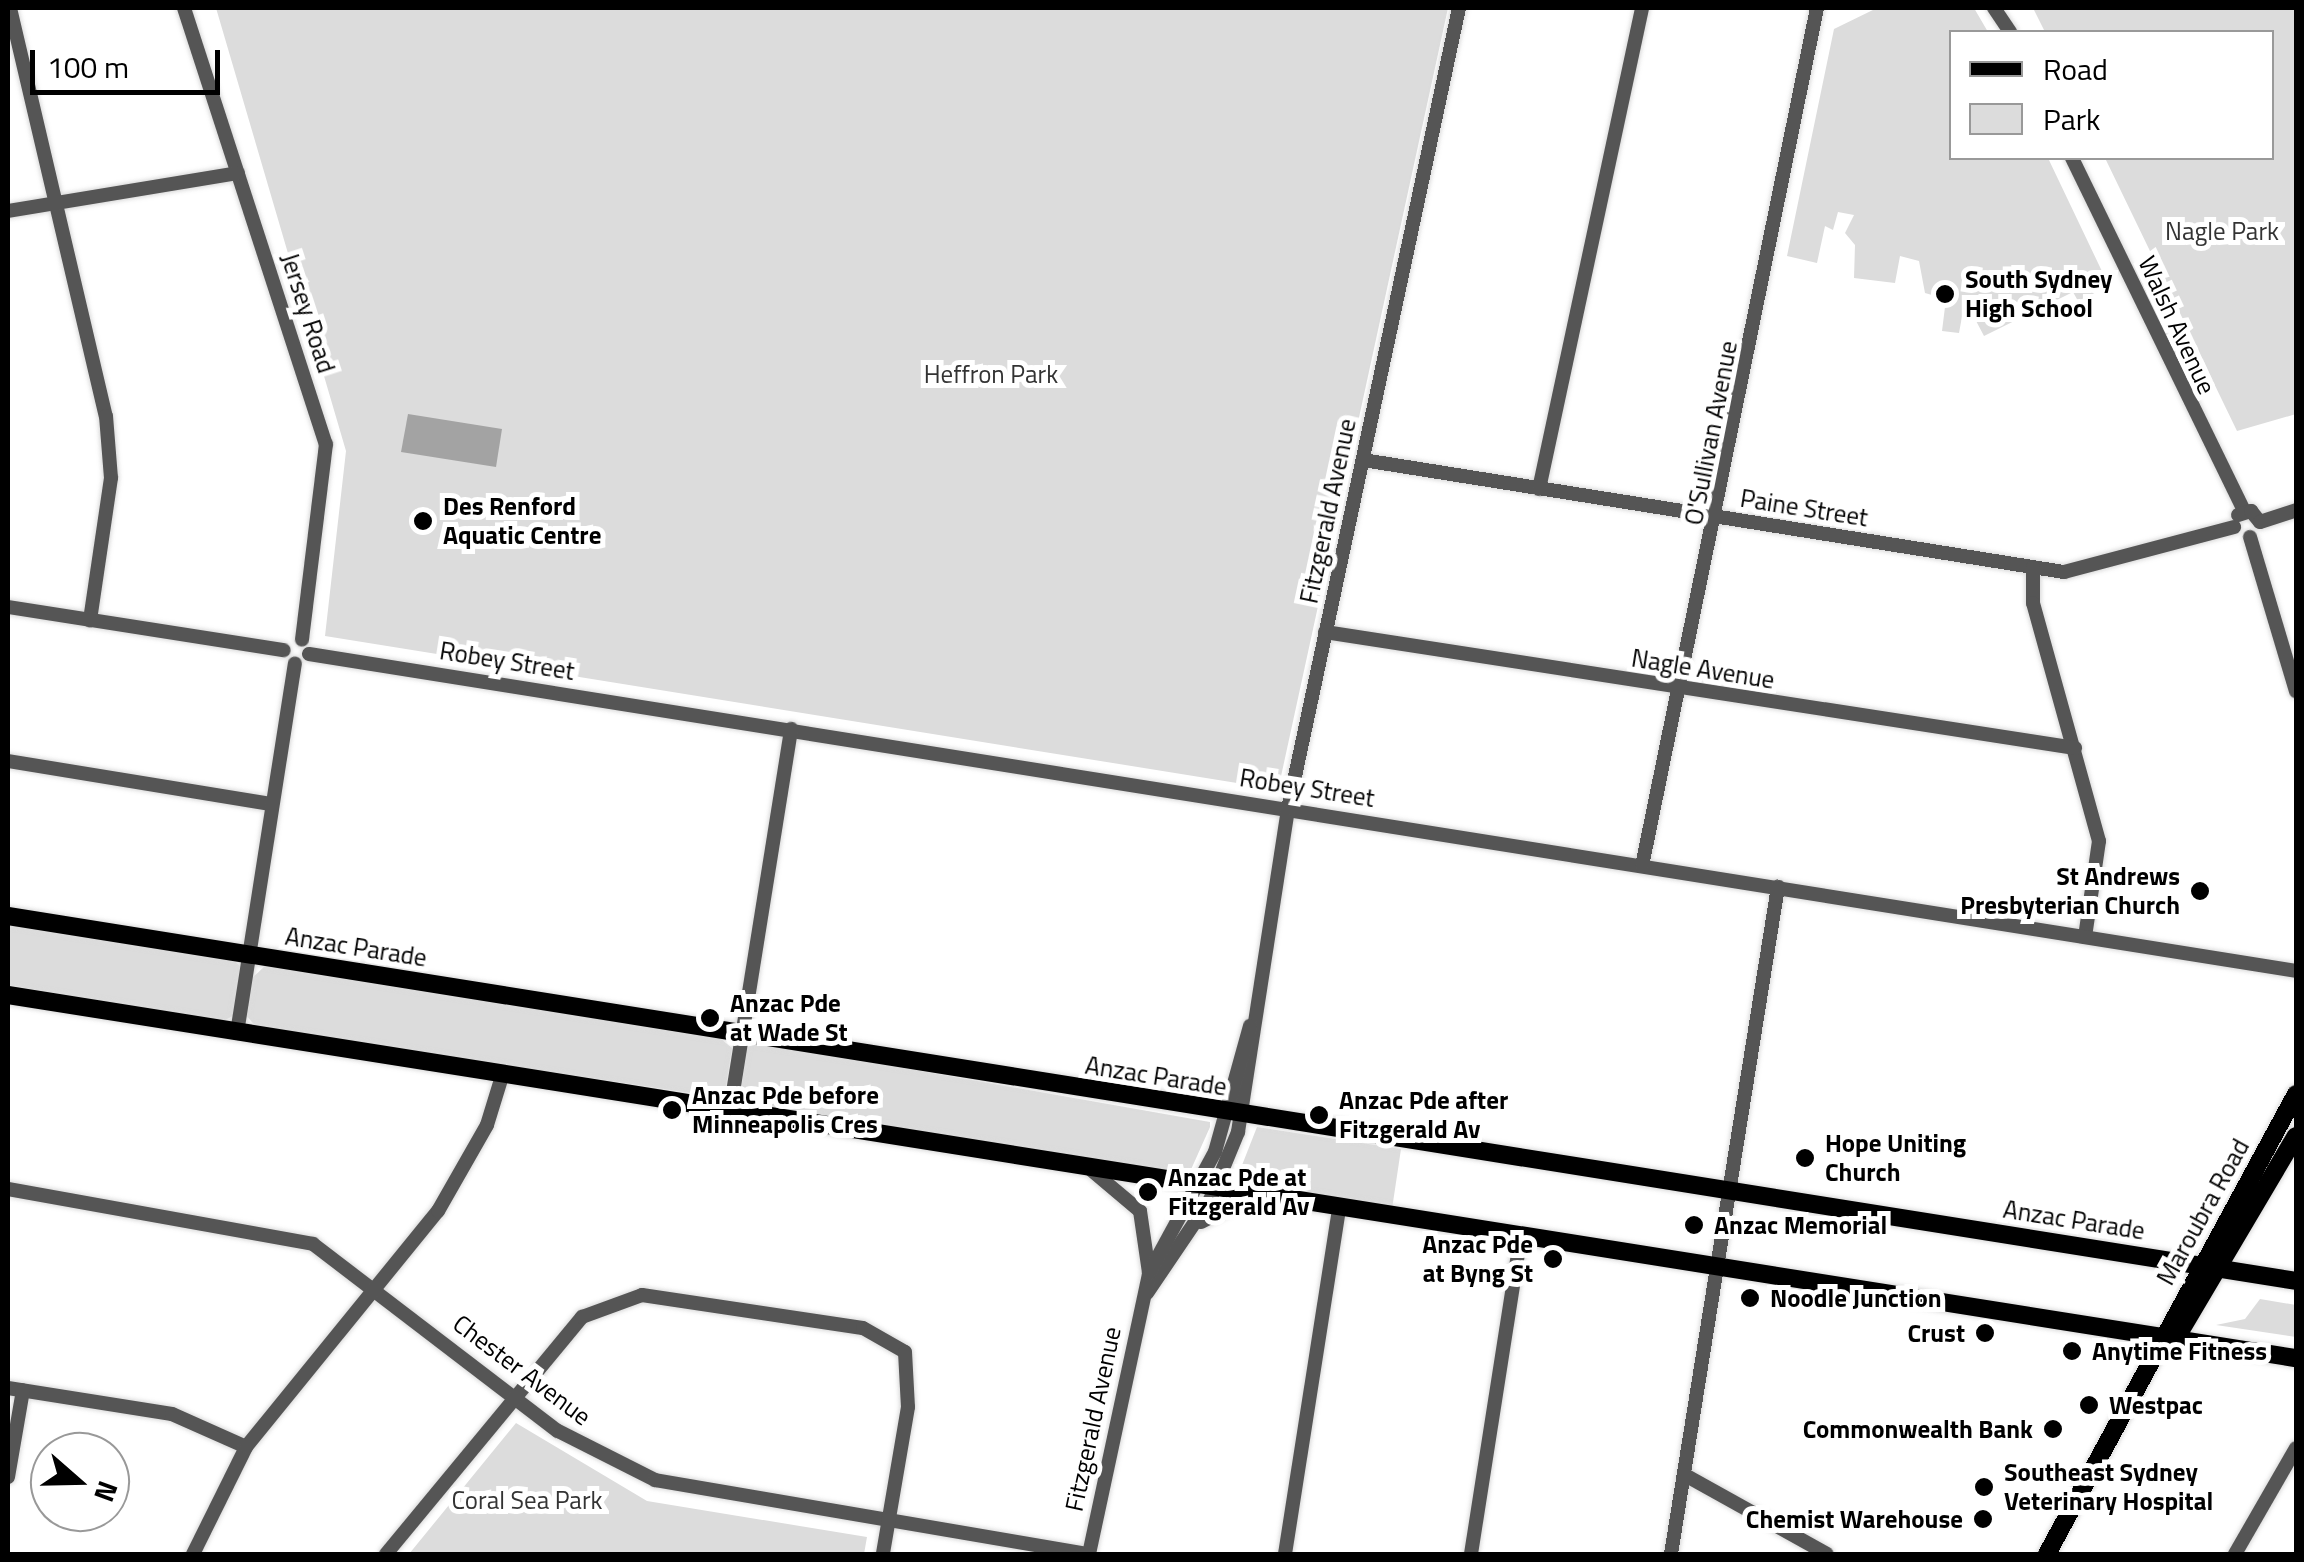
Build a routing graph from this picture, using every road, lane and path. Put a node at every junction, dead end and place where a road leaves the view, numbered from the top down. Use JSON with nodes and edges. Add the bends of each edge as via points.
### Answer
{"nodes":[{"id":1,"x":10,"y":8,"type":"edge"},
{"id":2,"x":184,"y":8,"type":"edge"},
{"id":3,"x":1459,"y":8,"type":"edge"},
{"id":4,"x":1642,"y":8,"type":"edge"},
{"id":5,"x":1817,"y":8,"type":"edge"},
{"id":6,"x":1994,"y":8,"type":"edge"},
{"id":7,"x":2009,"y":30,"type":"edge"},
{"id":8,"x":2073,"y":160,"type":"edge"},
{"id":9,"x":238,"y":173,"type":"junction"},
{"id":10,"x":56,"y":203,"type":"junction"},
{"id":11,"x":8,"y":211,"type":"edge"},
{"id":12,"x":1363,"y":460,"type":"junction"},
{"id":13,"x":1539,"y":489,"type":"junction"},
{"id":14,"x":2296,"y":510,"type":"edge"},
{"id":15,"x":2244,"y":511,"type":"junction"},
{"id":16,"x":1717,"y":517,"type":"junction"},
{"id":17,"x":2260,"y":522,"type":"junction"},
{"id":18,"x":2234,"y":526,"type":"junction"},
{"id":19,"x":2250,"y":537,"type":"junction"},
{"id":20,"x":2033,"y":567,"type":"junction"},
{"id":21,"x":8,"y":607,"type":"edge"},
{"id":22,"x":90,"y":620,"type":"junction"},
{"id":23,"x":1324,"y":632,"type":"junction"},
{"id":24,"x":302,"y":640,"type":"junction"},
{"id":25,"x":284,"y":650,"type":"junction"},
{"id":26,"x":309,"y":654,"type":"junction"},
{"id":27,"x":295,"y":664,"type":"junction"},
{"id":28,"x":1680,"y":688,"type":"junction"},
{"id":29,"x":2296,"y":692,"type":"edge"},
{"id":30,"x":791,"y":729,"type":"junction"},
{"id":31,"x":2074,"y":748,"type":"junction"},
{"id":32,"x":8,"y":762,"type":"edge"},
{"id":33,"x":272,"y":804,"type":"junction"},
{"id":34,"x":1288,"y":809,"type":"junction"},
{"id":35,"x":1642,"y":866,"type":"junction"},
{"id":36,"x":1778,"y":888,"type":"junction"},
{"id":37,"x":8,"y":916,"type":"edge"},
{"id":38,"x":2085,"y":937,"type":"junction"},
{"id":39,"x":250,"y":956,"type":"junction"},
{"id":40,"x":2296,"y":971,"type":"edge"},
{"id":41,"x":8,"y":995,"type":"edge"},
{"id":42,"x":237,"y":1033,"type":"junction"},
{"id":43,"x":741,"y":1033,"type":"junction"},
{"id":44,"x":503,"y":1072,"type":"junction"},
{"id":45,"x":2296,"y":1094,"type":"edge"},
{"id":46,"x":730,"y":1111,"type":"junction"},
{"id":47,"x":1234,"y":1114,"type":"junction"},
{"id":48,"x":2296,"y":1136,"type":"edge"},
{"id":49,"x":1086,"y":1166,"type":"junction"},
{"id":50,"x":1208,"y":1188,"type":"junction"},
{"id":51,"x":8,"y":1190,"type":"edge"},
{"id":52,"x":1729,"y":1191,"type":"junction"},
{"id":53,"x":1330,"y":1206,"type":"junction"},
{"id":54,"x":1194,"y":1228,"type":"junction"},
{"id":55,"x":1521,"y":1236,"type":"junction"},
{"id":56,"x":2202,"y":1265,"type":"junction"},
{"id":57,"x":1717,"y":1267,"type":"junction"},
{"id":58,"x":2222,"y":1269,"type":"junction"},
{"id":59,"x":1149,"y":1273,"type":"junction"},
{"id":60,"x":2296,"y":1281,"type":"edge"},
{"id":61,"x":376,"y":1285,"type":"junction"},
{"id":62,"x":1147,"y":1293,"type":"junction"},
{"id":63,"x":2180,"y":1340,"type":"junction"},
{"id":64,"x":2160,"y":1346,"type":"junction"},
{"id":65,"x":2296,"y":1358,"type":"edge"},
{"id":66,"x":15,"y":1389,"type":"edge"},
{"id":67,"x":514,"y":1397,"type":"junction"},
{"id":68,"x":246,"y":1447,"type":"junction"},
{"id":69,"x":2296,"y":1448,"type":"edge"},
{"id":70,"x":1685,"y":1475,"type":"junction"},
{"id":71,"x":8,"y":1477,"type":"edge"},
{"id":72,"x":889,"y":1521,"type":"junction"},
{"id":73,"x":193,"y":1554,"type":"edge"},
{"id":74,"x":386,"y":1554,"type":"edge"},
{"id":75,"x":883,"y":1554,"type":"edge"},
{"id":76,"x":1089,"y":1554,"type":"edge"},
{"id":77,"x":1285,"y":1554,"type":"edge"},
{"id":78,"x":1470,"y":1554,"type":"edge"},
{"id":79,"x":1672,"y":1554,"type":"edge"},
{"id":80,"x":1826,"y":1554,"type":"edge"},
{"id":81,"x":2047,"y":1554,"type":"edge"},
{"id":82,"x":2236,"y":1554,"type":"edge"}],
"edges":[{"from":1,"to":10,"type":"street"},
{"from":2,"to":9,"type":"street","name":"Jersey Road"},
{"from":3,"to":12,"type":"street","name":"Fitzgerald Avenue"},
{"from":4,"to":13,"type":"street"},
{"from":5,"to":16,"type":"street","name":"O'Sullivan Avenue"},
{"from":6,"to":7,"type":"street"},
{"from":8,"to":15,"type":"street","name":"Walsh Avenue"},
{"from":9,"to":10,"type":"street"},
{"from":9,"to":24,"type":"street","name":"Jersey Road","via":[[328,457]]},
{"from":10,"to":11,"type":"street"},
{"from":10,"to":22,"type":"street","via":[[110,446]]},
{"from":12,"to":13,"type":"street","name":"Paine Street"},
{"from":12,"to":23,"type":"street","name":"Fitzgerald Avenue"},
{"from":13,"to":16,"type":"street","name":"Paine Street"},
{"from":14,"to":17,"type":"street"},
{"from":15,"to":17,"type":"street"},
{"from":15,"to":18,"type":"street"},
{"from":16,"to":20,"type":"street","name":"Paine Street"},
{"from":16,"to":28,"type":"street","name":"O'Sullivan Avenue"},
{"from":17,"to":19,"type":"street"},
{"from":18,"to":19,"type":"street"},
{"from":18,"to":20,"type":"street","name":"Paine Street","via":[[2078,572]]},
{"from":19,"to":29,"type":"street"},
{"from":20,"to":31,"type":"street","via":[[2033,603]]},
{"from":21,"to":22,"type":"street"},
{"from":22,"to":25,"type":"street"},
{"from":23,"to":28,"type":"street","name":"Nagle Avenue"},
{"from":23,"to":34,"type":"street","name":"Fitzgerald Avenue"},
{"from":24,"to":25,"type":"street"},
{"from":24,"to":26,"type":"street"},
{"from":25,"to":27,"type":"street"},
{"from":26,"to":27,"type":"street"},
{"from":26,"to":30,"type":"street","name":"Robey Street"},
{"from":27,"to":33,"type":"street"},
{"from":28,"to":31,"type":"street","name":"Nagle Avenue"},
{"from":28,"to":35,"type":"street","name":"O'Sullivan Avenue"},
{"from":30,"to":34,"type":"street","name":"Robey Street"},
{"from":30,"to":43,"type":"street"},
{"from":31,"to":38,"type":"street","via":[[2099,840]]},
{"from":32,"to":33,"type":"street"},
{"from":33,"to":39,"type":"street"},
{"from":34,"to":35,"type":"street","name":"Robey Street"},
{"from":34,"to":47,"type":"street","name":"Fitzgerald Avenue"},
{"from":35,"to":36,"type":"street","name":"Robey Street"},
{"from":36,"to":38,"type":"street","name":"Robey Street"},
{"from":36,"to":52,"type":"street"},
{"from":37,"to":39,"type":"main road","name":"Anzac Parade"},
{"from":38,"to":40,"type":"street","name":"Robey Street"},
{"from":39,"to":42,"type":"street"},
{"from":39,"to":43,"type":"main road","name":"Anzac Parade"},
{"from":41,"to":42,"type":"main road"},
{"from":42,"to":44,"type":"main road"},
{"from":43,"to":46,"type":"street"},
{"from":43,"to":47,"type":"main road","name":"Anzac Parade"},
{"from":44,"to":46,"type":"main road"},
{"from":44,"to":61,"type":"street","via":[[466,1165]]},
{"from":45,"to":56,"type":"main road","name":"Maroubra Road"},
{"from":46,"to":49,"type":"main road"},
{"from":47,"to":50,"type":"street","name":"Fitzgerald Avenue"},
{"from":47,"to":52,"type":"main road","name":"Anzac Parade"},
{"from":48,"to":58,"type":"main road","name":"Maroubra Road"},
{"from":49,"to":50,"type":"main road"},
{"from":49,"to":59,"type":"street","via":[[1140,1211]]},
{"from":50,"to":53,"type":"main road"},
{"from":50,"to":54,"type":"street","name":"Fitzgerald Avenue"},
{"from":50,"to":59,"type":"street","name":"Fitzgerald Avenue"},
{"from":51,"to":61,"type":"street","name":"Chester Avenue","via":[[284,1234],[328,1251]]},
{"from":52,"to":56,"type":"main road","name":"Anzac Parade"},
{"from":52,"to":57,"type":"street"},
{"from":53,"to":54,"type":"street","via":[[1240,1204]]},
{"from":53,"to":55,"type":"main road"},
{"from":53,"to":77,"type":"street"},
{"from":54,"to":62,"type":"street","name":"Fitzgerald Avenue"},
{"from":55,"to":57,"type":"main road"},
{"from":55,"to":78,"type":"street"},
{"from":56,"to":58,"type":"main road","name":"Anzac Parade"},
{"from":56,"to":64,"type":"main road","name":"Maroubra Road"},
{"from":57,"to":64,"type":"main road"},
{"from":57,"to":70,"type":"street"},
{"from":58,"to":60,"type":"main road","name":"Anzac Parade"},
{"from":58,"to":63,"type":"main road","name":"Maroubra Road"},
{"from":59,"to":62,"type":"street","name":"Fitzgerald Avenue"},
{"from":61,"to":67,"type":"street","name":"Chester Avenue"},
{"from":61,"to":68,"type":"street"},
{"from":62,"to":76,"type":"street","name":"Fitzgerald Avenue","via":[[1125,1358]]},
{"from":63,"to":64,"type":"main road"},
{"from":63,"to":65,"type":"main road"},
{"from":64,"to":81,"type":"main road","name":"Maroubra Road"},
{"from":66,"to":68,"type":"street","via":[[172,1414]]},
{"from":66,"to":71,"type":"street"},
{"from":67,"to":72,"type":"street","name":"Chester Avenue","via":[[655,1480]]},
{"from":67,"to":72,"type":"street","via":[[582,1318],[625,1296],[863,1328],[892,1342],[912,1367]]},
{"from":67,"to":74,"type":"street"},
{"from":68,"to":73,"type":"street"},
{"from":69,"to":82,"type":"street"},
{"from":70,"to":79,"type":"street"},
{"from":70,"to":80,"type":"street"},
{"from":72,"to":75,"type":"street"},
{"from":72,"to":76,"type":"street","name":"Chester Avenue"}]}
